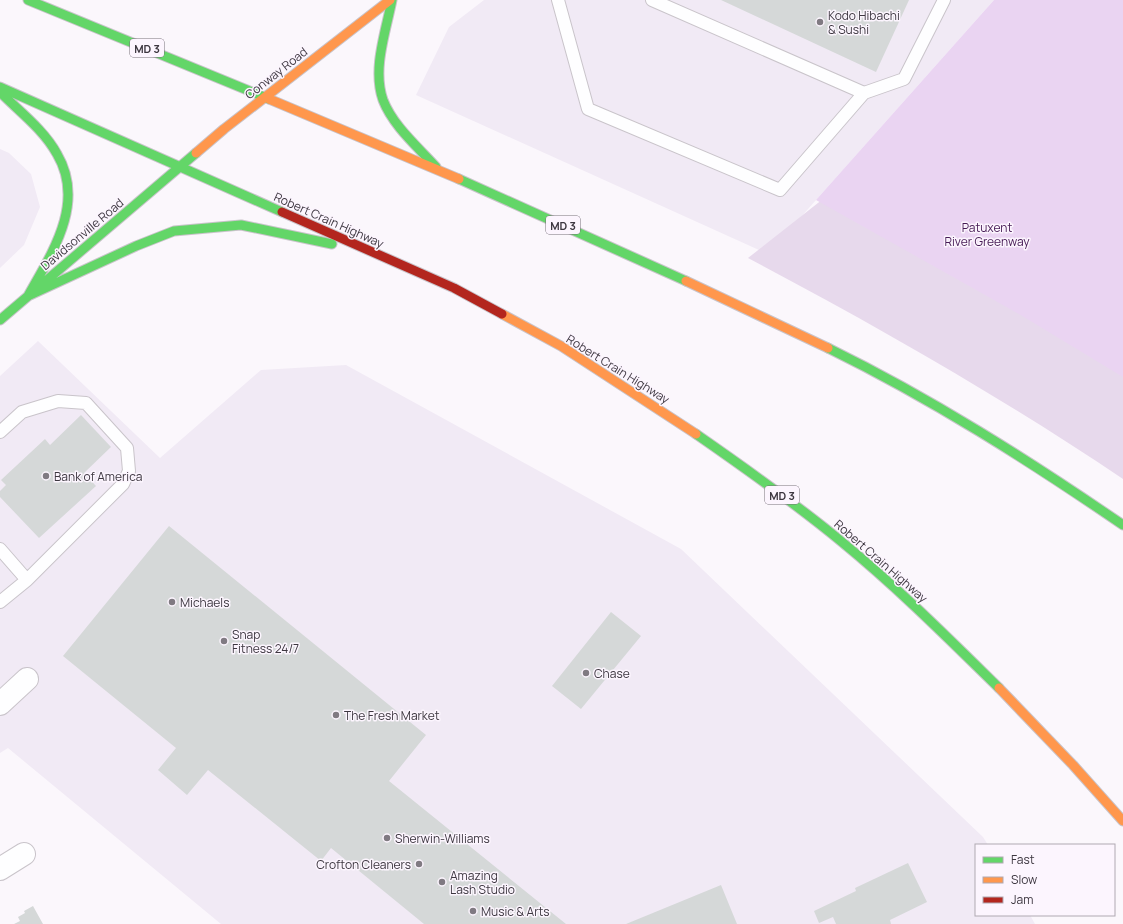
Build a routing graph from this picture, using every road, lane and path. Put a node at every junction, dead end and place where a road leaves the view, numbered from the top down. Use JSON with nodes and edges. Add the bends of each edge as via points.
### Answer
{"nodes":[{"id":1,"x":28,"y":0,"type":"edge"},
{"id":2,"x":391,"y":0,"type":"edge"},
{"id":3,"x":558,"y":0,"type":"edge"},
{"id":4,"x":652,"y":0,"type":"edge"},
{"id":5,"x":944,"y":0,"type":"edge"},
{"id":6,"x":0,"y":87,"type":"edge"},
{"id":7,"x":0,"y":92,"type":"edge"},
{"id":8,"x":864,"y":94,"type":"junction"},
{"id":9,"x":265,"y":97,"type":"junction"},
{"id":10,"x":180,"y":167,"type":"junction"},
{"id":11,"x":440,"y":171,"type":"junction"},
{"id":12,"x":376,"y":254,"type":"junction"},
{"id":13,"x":28,"y":296,"type":"junction"},
{"id":14,"x":0,"y":320,"type":"edge"},
{"id":15,"x":0,"y":432,"type":"edge"},
{"id":16,"x":1123,"y":525,"type":"edge"},
{"id":17,"x":0,"y":549,"type":"edge"},
{"id":18,"x":27,"y":580,"type":"junction"},
{"id":19,"x":0,"y":602,"type":"edge"},
{"id":20,"x":27,"y":679,"type":"dead end"},
{"id":21,"x":0,"y":704,"type":"edge"},
{"id":22,"x":1123,"y":821,"type":"edge"},
{"id":23,"x":24,"y":854,"type":"dead end"},
{"id":24,"x":0,"y":869,"type":"edge"}],
"edges":[{"from":1,"to":9,"type":"main road","number":"MD 3"},
{"from":2,"to":9,"type":"main road","name":"Conway Road"},
{"from":2,"to":11,"type":"main road","via":[[380,63],[383,99],[395,119]]},
{"from":3,"to":8,"type":"lane","via":[[588,109],[780,190]]},
{"from":4,"to":8,"type":"lane"},
{"from":5,"to":8,"type":"lane","via":[[904,79]]},
{"from":6,"to":10,"type":"main road","name":"Robert Crain Highway","number":"MD 3"},
{"from":7,"to":13,"type":"main road","via":[[58,153],[68,174],[70,193],[66,220]]},
{"from":9,"to":10,"type":"main road","name":"Conway Road"},
{"from":9,"to":11,"type":"main road","number":"MD 3"},
{"from":10,"to":12,"type":"main road","name":"Robert Crain Highway","number":"MD 3"},
{"from":10,"to":13,"type":"main road","name":"Davidsonville Road"},
{"from":11,"to":16,"type":"main road","number":"MD 3","via":[[615,248],[834,352],[933,403],[1049,475]]},
{"from":12,"to":13,"type":"main road","via":[[241,225],[205,226],[174,231],[136,246]]},
{"from":12,"to":22,"type":"main road","name":"Robert Crain Highway","number":"MD 3","via":[[454,288],[561,346],[678,421],[769,485],[842,542],[923,614],[1003,692]]},
{"from":13,"to":14,"type":"main road","name":"Davidsonville Road"},
{"from":15,"to":18,"type":"lane","via":[[22,412],[58,401],[86,403],[127,448],[129,471],[122,484]]},
{"from":17,"to":18,"type":"lane"},
{"from":18,"to":19,"type":"lane"},
{"from":20,"to":21,"type":"street"},
{"from":23,"to":24,"type":"street"}]}
